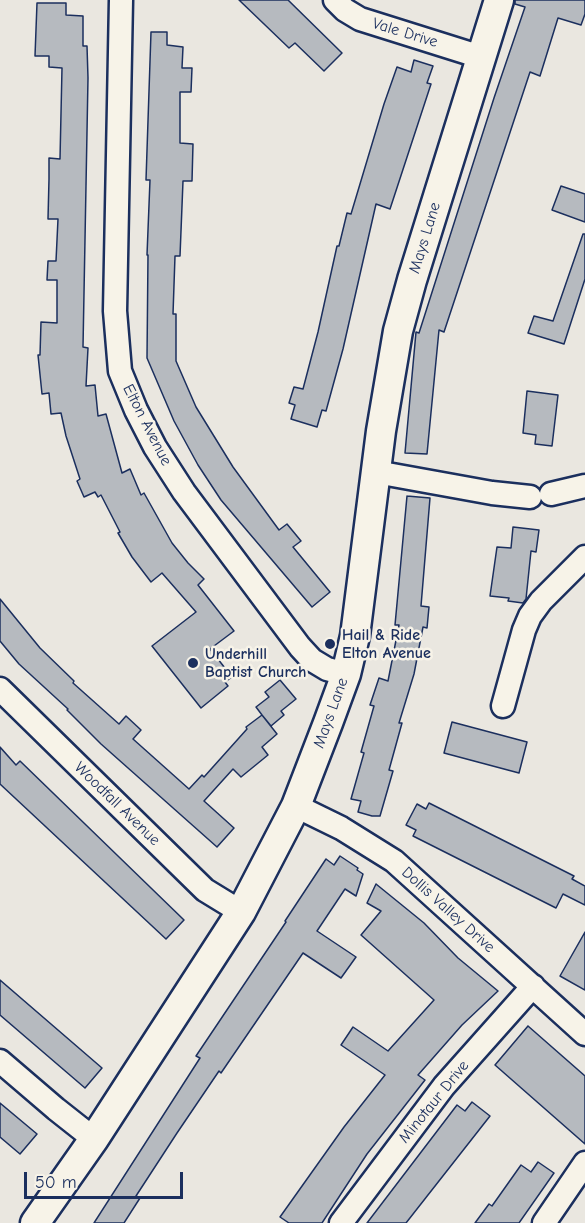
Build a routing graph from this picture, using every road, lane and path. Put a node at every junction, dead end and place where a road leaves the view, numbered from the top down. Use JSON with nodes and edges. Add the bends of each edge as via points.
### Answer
{"nodes":[{"id":1,"x":121,"y":0,"type":"edge"},
{"id":2,"x":335,"y":0,"type":"edge"},
{"id":3,"x":499,"y":0,"type":"edge"},
{"id":4,"x":481,"y":57,"type":"junction"},
{"id":5,"x":376,"y":472,"type":"junction"},
{"id":6,"x":585,"y":486,"type":"edge"},
{"id":7,"x":585,"y":557,"type":"edge"},
{"id":8,"x":346,"y":674,"type":"junction"},
{"id":9,"x":0,"y":689,"type":"edge"},
{"id":10,"x":503,"y":706,"type":"dead end"},
{"id":11,"x":296,"y":806,"type":"junction"},
{"id":12,"x":241,"y":912,"type":"junction"},
{"id":13,"x":533,"y":986,"type":"junction"},
{"id":14,"x":585,"y":1034,"type":"edge"},
{"id":15,"x":0,"y":1061,"type":"edge"},
{"id":16,"x":94,"y":1139,"type":"junction"},
{"id":17,"x":585,"y":1163,"type":"edge"},
{"id":18,"x":35,"y":1223,"type":"edge"},
{"id":19,"x":341,"y":1223,"type":"edge"},
{"id":20,"x":544,"y":1223,"type":"edge"}],
"edges":[{"from":1,"to":8,"type":"street","name":"Elton Avenue","via":[[115,311],[120,371],[155,447],[184,492],[300,647],[327,669]]},
{"from":2,"to":4,"type":"street","name":"Vale Drive","via":[[360,19]]},
{"from":3,"to":4,"type":"street","name":"Mays Lane"},
{"from":4,"to":5,"type":"street","name":"Mays Lane","via":[[398,331]]},
{"from":5,"to":6,"type":"street","via":[[492,493],[541,496]]},
{"from":5,"to":8,"type":"street","name":"Mays Lane","via":[[355,636]]},
{"from":7,"to":10,"type":"street","via":[[530,616]]},
{"from":8,"to":11,"type":"street","name":"Mays Lane"},
{"from":9,"to":12,"type":"street","name":"Woodfall Avenue","via":[[205,890]]},
{"from":11,"to":12,"type":"street","name":"Mays Lane"},
{"from":11,"to":13,"type":"street","name":"Dollis Valley Drive","via":[[394,861]]},
{"from":12,"to":16,"type":"street","name":"Mays Lane"},
{"from":13,"to":14,"type":"street","name":"Dollis Valley Drive"},
{"from":13,"to":19,"type":"street","name":"Minotaur Drive","via":[[444,1086]]},
{"from":15,"to":16,"type":"street"},
{"from":16,"to":18,"type":"street","name":"Mays Lane"},
{"from":17,"to":20,"type":"street"}]}
